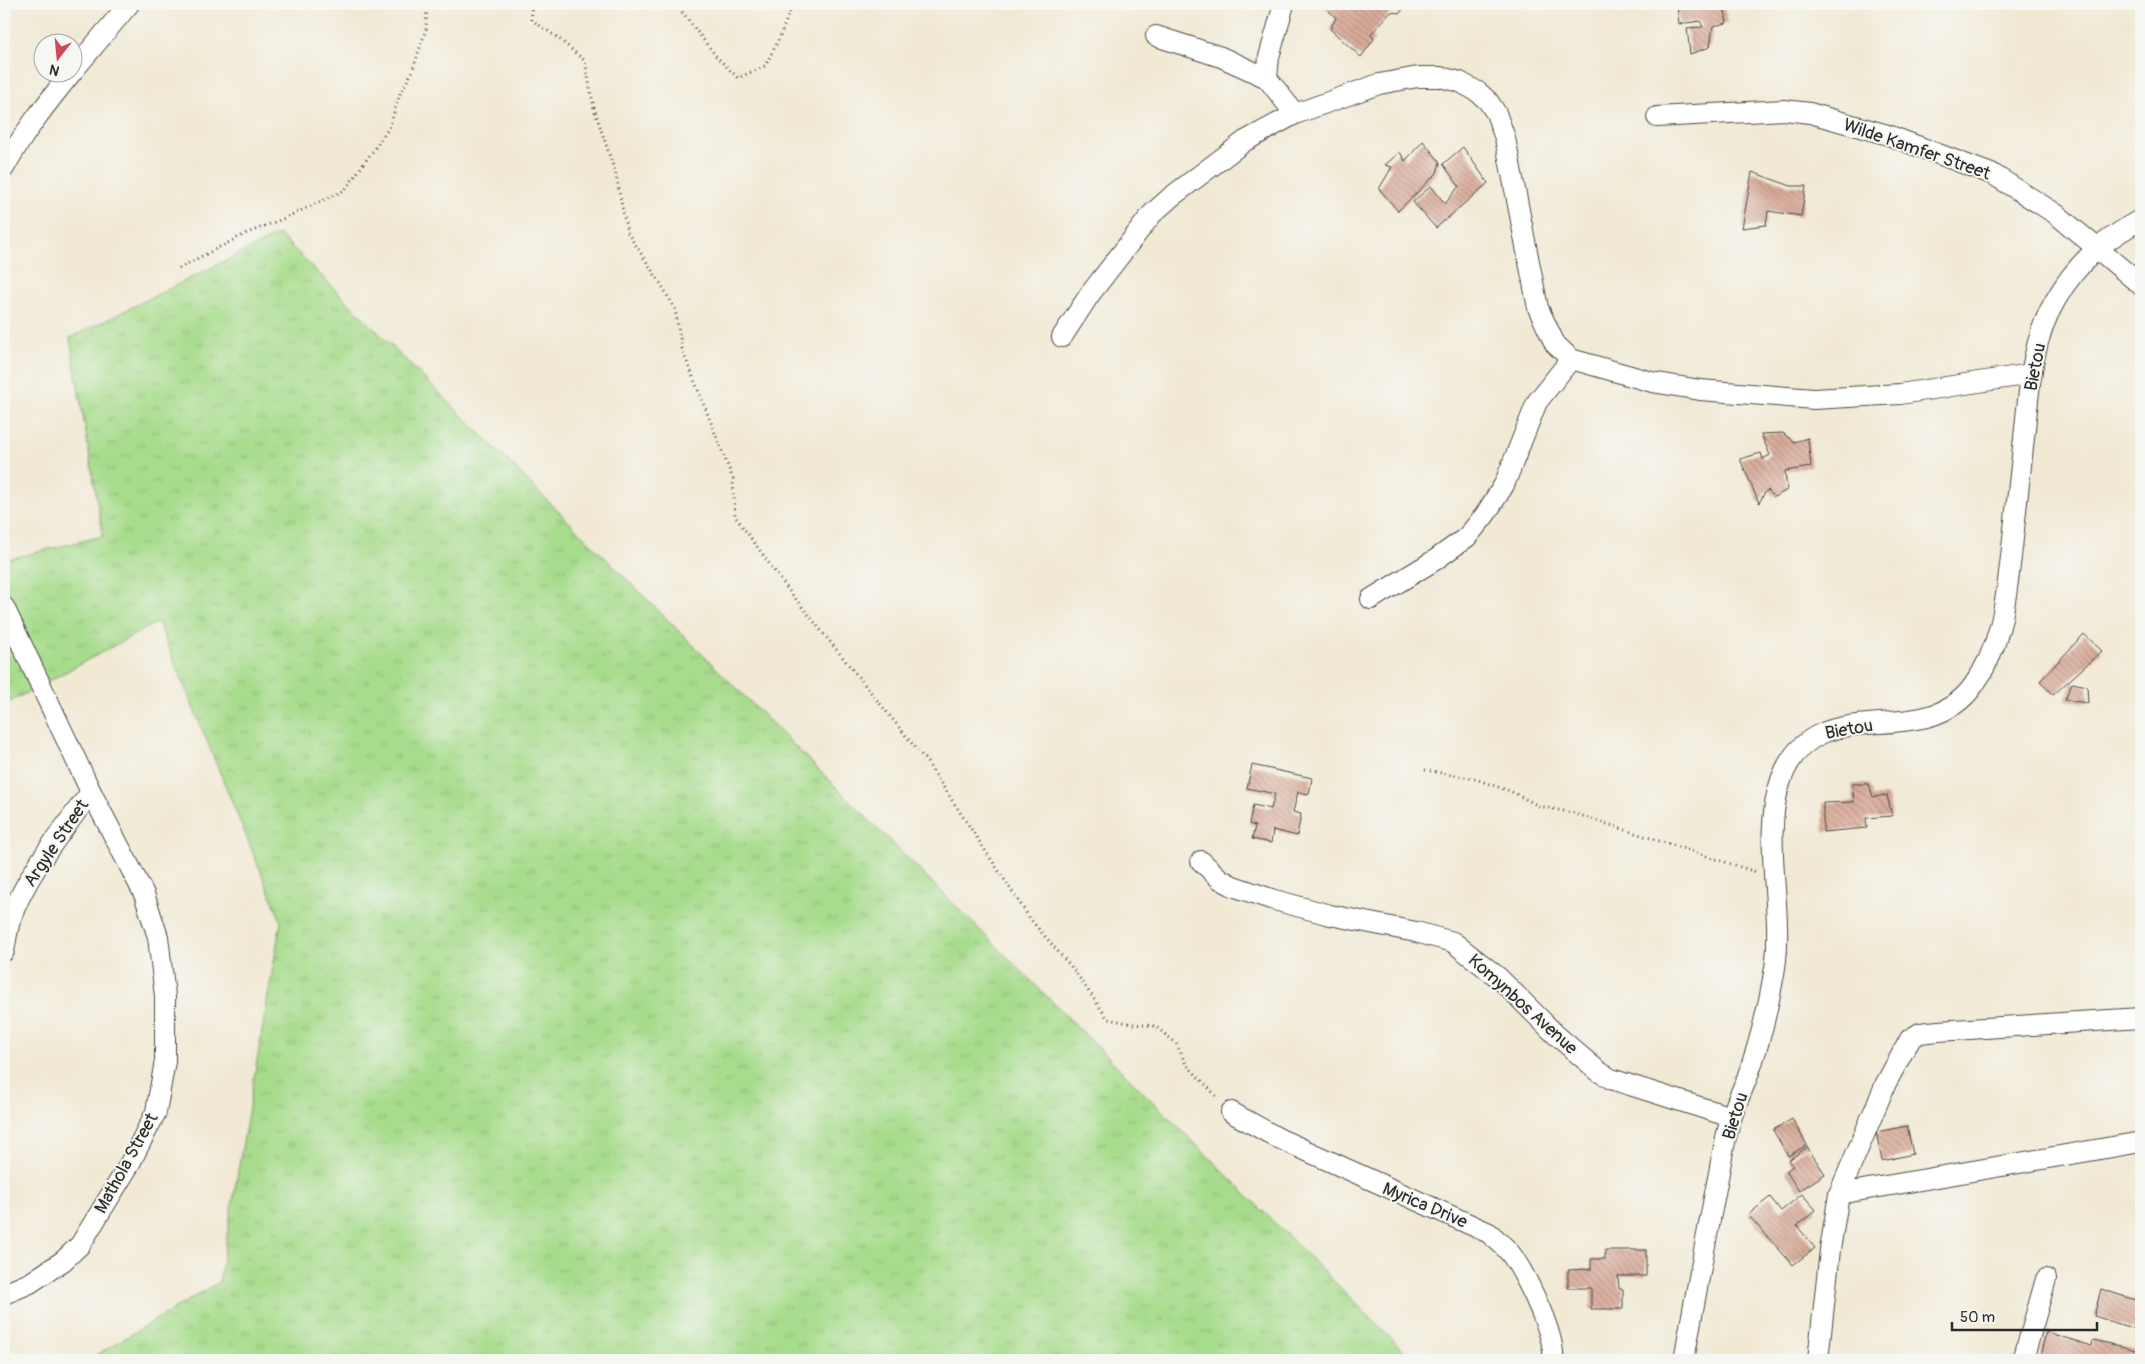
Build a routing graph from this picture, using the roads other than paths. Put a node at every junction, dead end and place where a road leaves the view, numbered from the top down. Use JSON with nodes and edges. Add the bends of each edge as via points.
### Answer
{"nodes":[{"id":1,"x":129,"y":4,"type":"edge"},
{"id":2,"x":1284,"y":4,"type":"edge"},
{"id":3,"x":1156,"y":36,"type":"dead end"},
{"id":4,"x":82,"y":60,"type":"edge"},
{"id":5,"x":1267,"y":78,"type":"junction"},
{"id":6,"x":64,"y":82,"type":"edge"},
{"id":7,"x":1295,"y":114,"type":"junction"},
{"id":8,"x":1657,"y":116,"type":"dead end"},
{"id":9,"x":4,"y":168,"type":"edge"},
{"id":10,"x":2141,"y":218,"type":"edge"},
{"id":11,"x":2097,"y":248,"type":"junction"},
{"id":12,"x":2141,"y":285,"type":"edge"},
{"id":13,"x":1062,"y":337,"type":"dead end"},
{"id":14,"x":1571,"y":359,"type":"junction"},
{"id":15,"x":2031,"y":374,"type":"junction"},
{"id":16,"x":1371,"y":599,"type":"dead end"},
{"id":17,"x":4,"y":607,"type":"edge"},
{"id":18,"x":91,"y":792,"type":"junction"},
{"id":19,"x":1201,"y":861,"type":"dead end"},
{"id":20,"x":4,"y":951,"type":"edge"},
{"id":21,"x":2141,"y":1018,"type":"edge"},
{"id":22,"x":1230,"y":1112,"type":"road end"},
{"id":23,"x":1731,"y":1117,"type":"junction"},
{"id":24,"x":2141,"y":1142,"type":"edge"},
{"id":25,"x":1839,"y":1194,"type":"junction"},
{"id":26,"x":2046,"y":1279,"type":"dead end"},
{"id":27,"x":4,"y":1294,"type":"edge"},
{"id":28,"x":1553,"y":1360,"type":"edge"},
{"id":29,"x":1684,"y":1360,"type":"edge"},
{"id":30,"x":1818,"y":1360,"type":"edge"},
{"id":31,"x":2023,"y":1360,"type":"edge"}],
"edges":[{"from":1,"to":4,"type":"street"},
{"from":2,"to":5,"type":"street","via":[[1269,57]]},
{"from":3,"to":5,"type":"street","via":[[1221,57]]},
{"from":5,"to":7,"type":"street"},
{"from":6,"to":9,"type":"street","via":[[40,111]]},
{"from":7,"to":13,"type":"street","via":[[1245,141],[1152,214],[1090,294]]},
{"from":7,"to":14,"type":"street","via":[[1379,84],[1418,77],[1440,77],[1460,82],[1478,92],[1496,113],[1505,138],[1538,308],[1555,344]]},
{"from":8,"to":11,"type":"street","name":"Wilde Kamfer Street","via":[[1784,110],[1810,113],[1888,135],[1994,175],[2056,214]]},
{"from":10,"to":11,"type":"street","name":"Bietou"},
{"from":11,"to":12,"type":"street","name":"Wilde Kamfer Street"},
{"from":11,"to":15,"type":"street","name":"Bietou","via":[[2054,301],[2044,323]]},
{"from":14,"to":15,"type":"street","via":[[1652,382],[1700,390],[1814,400],[1900,394]]},
{"from":14,"to":16,"type":"street","via":[[1537,402],[1504,485],[1467,537]]},
{"from":15,"to":23,"type":"street","name":"Bietou","via":[[2007,590],[1997,640],[1988,663],[1972,689],[1954,707],[1929,718],[1839,727],[1817,734],[1797,752],[1780,783],[1774,814],[1777,955],[1769,1006]]},
{"from":17,"to":18,"type":"street","name":"Mathola Street"},
{"from":18,"to":20,"type":"street","name":"Argyle Street","via":[[23,893],[10,921]]},
{"from":18,"to":27,"type":"street","name":"Mathola Street","via":[[144,894],[158,937],[165,996],[165,1061],[156,1112],[128,1167],[80,1245],[30,1283]]},
{"from":19,"to":23,"type":"street","name":"Komynbos Avenue","via":[[1220,879],[1271,899],[1453,942],[1499,978],[1598,1071],[1626,1085]]},
{"from":21,"to":25,"type":"street","via":[[1920,1033],[1910,1039],[1886,1083]]},
{"from":22,"to":28,"type":"street","name":"Myrica Drive","via":[[1286,1142],[1489,1233],[1513,1256],[1526,1280],[1551,1336]]},
{"from":23,"to":29,"type":"street","name":"Bietou"},
{"from":24,"to":25,"type":"street"},
{"from":25,"to":30,"type":"street"},
{"from":26,"to":31,"type":"street"}]}
